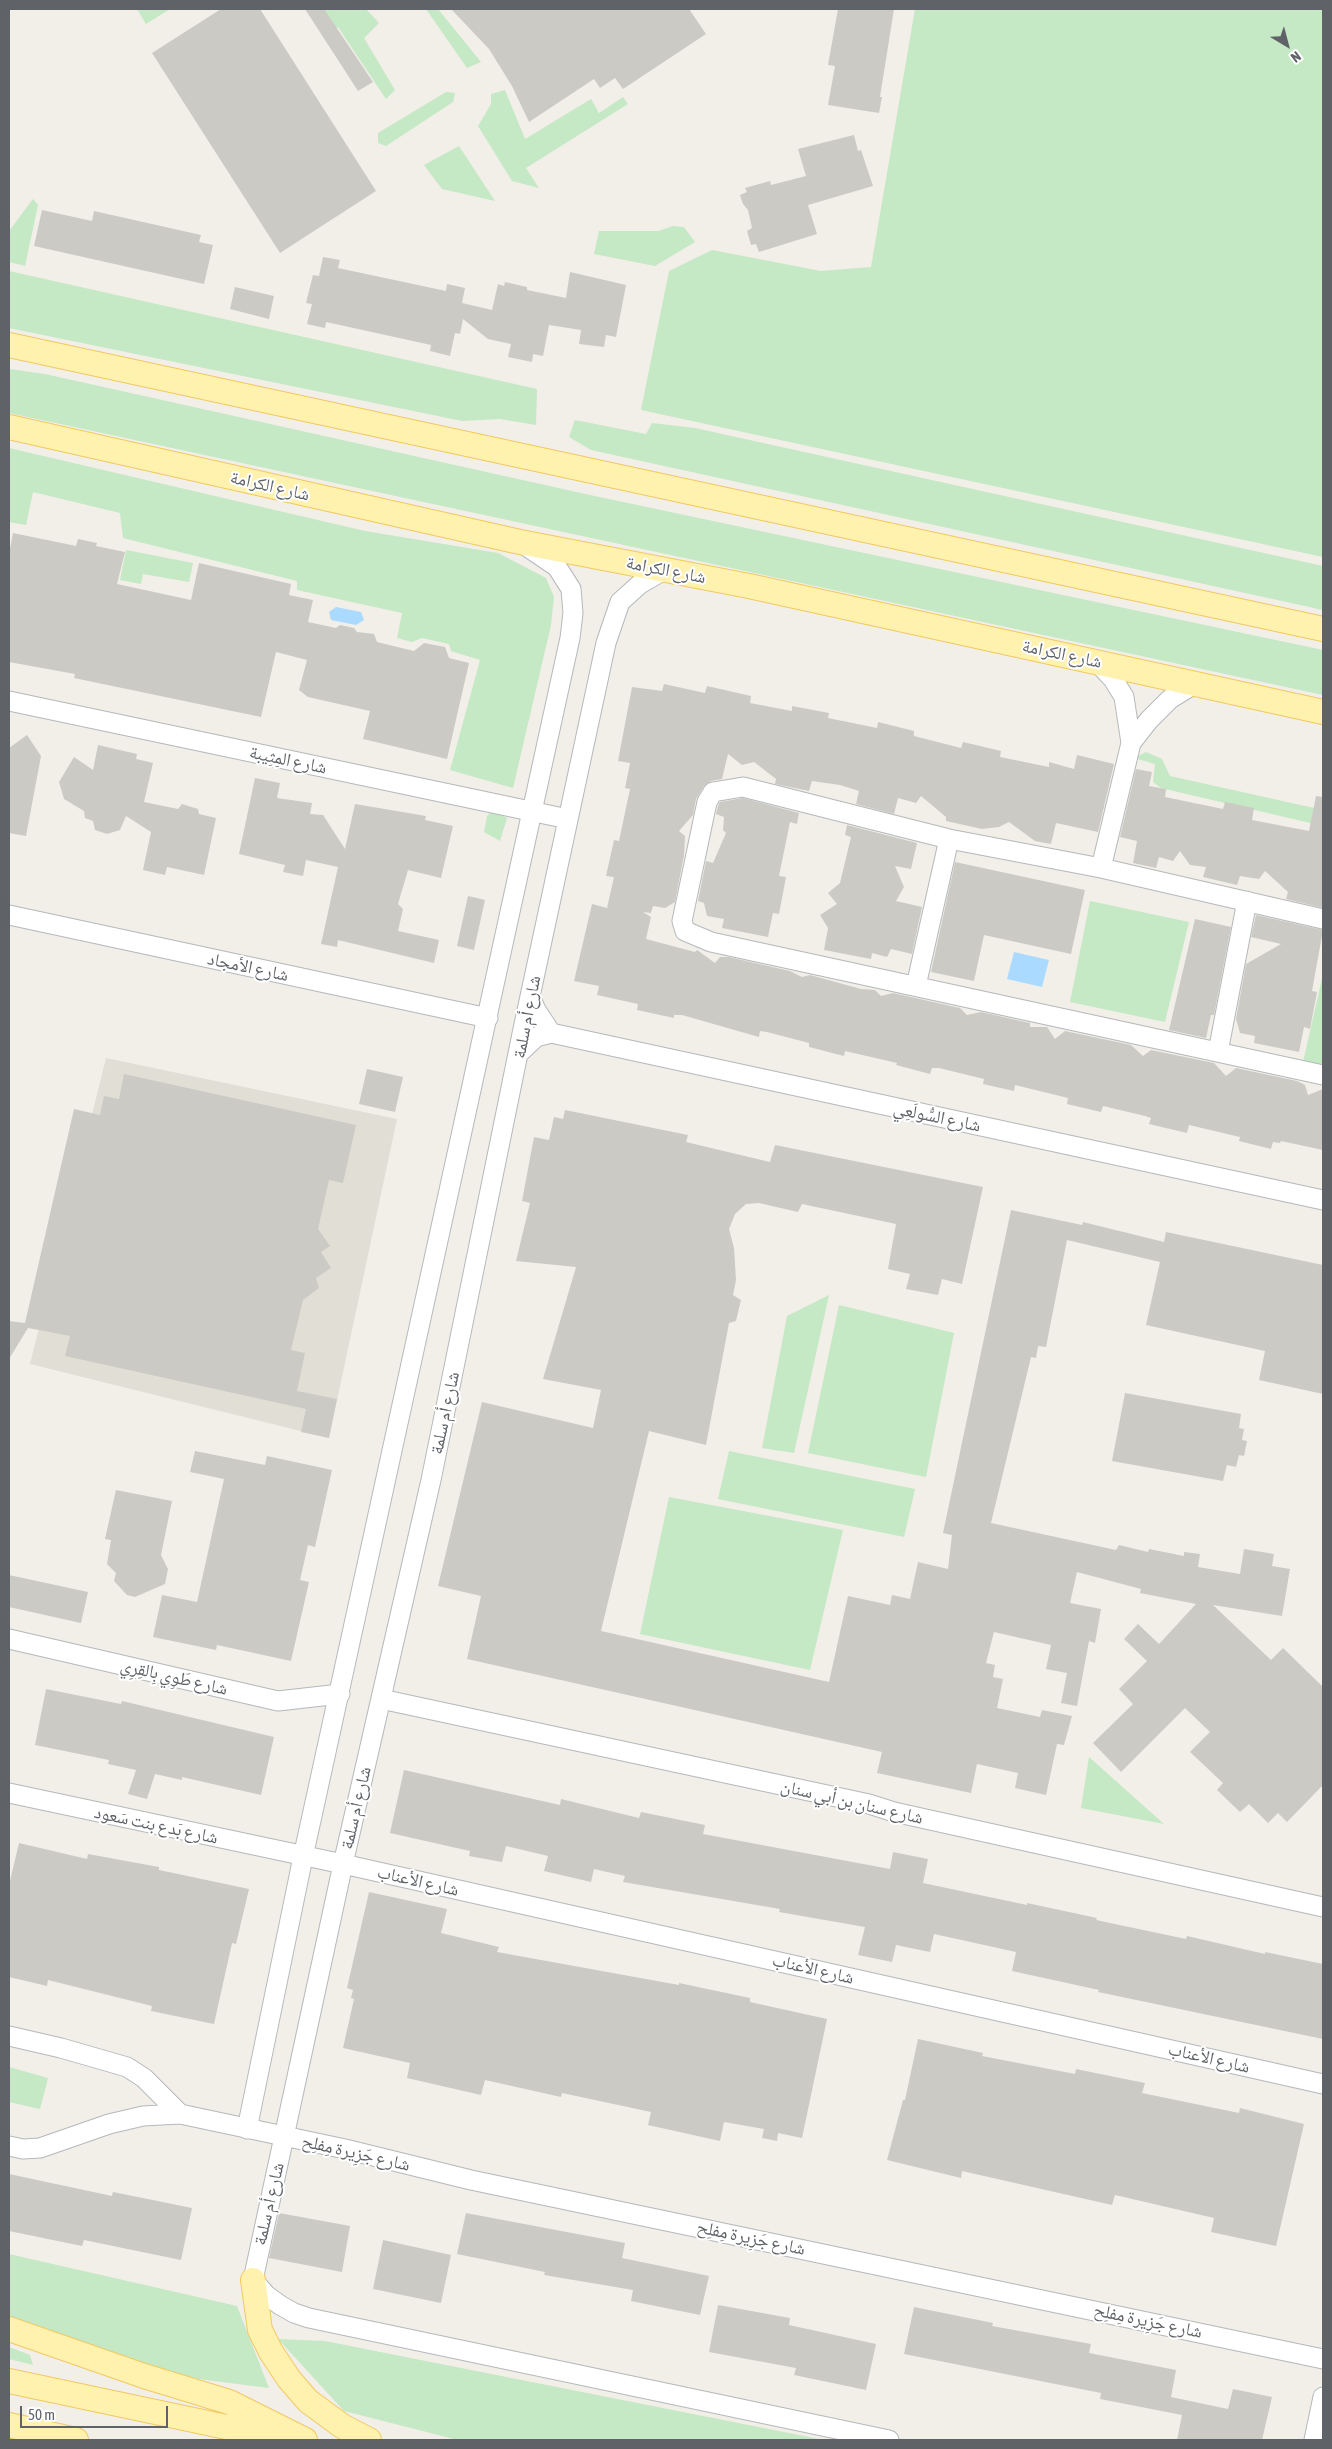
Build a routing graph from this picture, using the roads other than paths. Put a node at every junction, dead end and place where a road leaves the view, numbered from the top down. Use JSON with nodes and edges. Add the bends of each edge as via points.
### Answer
{"nodes":[{"id":1,"x":9,"y":345,"type":"edge"},
{"id":2,"x":9,"y":427,"type":"edge"},
{"id":3,"x":520,"y":542,"type":"junction"},
{"id":4,"x":666,"y":569,"type":"junction"},
{"id":5,"x":1323,"y":629,"type":"edge"},
{"id":6,"x":1096,"y":662,"type":"junction"},
{"id":7,"x":1196,"y":683,"type":"junction"},
{"id":8,"x":9,"y":702,"type":"edge"},
{"id":9,"x":1323,"y":712,"type":"edge"},
{"id":10,"x":1131,"y":743,"type":"junction"},
{"id":11,"x":533,"y":812,"type":"junction"},
{"id":12,"x":568,"y":819,"type":"junction"},
{"id":13,"x":948,"y":838,"type":"junction"},
{"id":14,"x":1101,"y":868,"type":"junction"},
{"id":15,"x":1247,"y":901,"type":"junction"},
{"id":16,"x":9,"y":914,"type":"edge"},
{"id":17,"x":1323,"y":919,"type":"edge"},
{"id":18,"x":916,"y":986,"type":"junction"},
{"id":19,"x":530,"y":997,"type":"junction"},
{"id":20,"x":488,"y":1018,"type":"junction"},
{"id":21,"x":551,"y":1033,"type":"junction"},
{"id":22,"x":1218,"y":1052,"type":"junction"},
{"id":23,"x":519,"y":1053,"type":"junction"},
{"id":24,"x":1323,"y":1075,"type":"edge"},
{"id":25,"x":1323,"y":1200,"type":"edge"},
{"id":26,"x":9,"y":1639,"type":"edge"},
{"id":27,"x":340,"y":1694,"type":"junction"},
{"id":28,"x":381,"y":1699,"type":"junction"},
{"id":29,"x":9,"y":1793,"type":"edge"},
{"id":30,"x":303,"y":1857,"type":"junction"},
{"id":31,"x":343,"y":1864,"type":"junction"},
{"id":32,"x":1323,"y":1907,"type":"edge"},
{"id":33,"x":9,"y":2036,"type":"edge"},
{"id":34,"x":1323,"y":2084,"type":"edge"},
{"id":35,"x":180,"y":2114,"type":"junction"},
{"id":36,"x":247,"y":2129,"type":"junction"},
{"id":37,"x":284,"y":2136,"type":"junction"},
{"id":38,"x":9,"y":2146,"type":"edge"},
{"id":39,"x":253,"y":2280,"type":"junction"},
{"id":40,"x":9,"y":2329,"type":"edge"},
{"id":41,"x":1323,"y":2359,"type":"edge"},
{"id":42,"x":9,"y":2381,"type":"edge"},
{"id":43,"x":1323,"y":2397,"type":"edge"},
{"id":44,"x":20,"y":2427,"type":"edge"},
{"id":45,"x":76,"y":2440,"type":"edge"},
{"id":46,"x":292,"y":2440,"type":"edge"},
{"id":47,"x":305,"y":2440,"type":"edge"},
{"id":48,"x":369,"y":2440,"type":"edge"},
{"id":49,"x":889,"y":2440,"type":"edge"},
{"id":50,"x":1314,"y":2440,"type":"edge"}],
"edges":[{"from":1,"to":5,"type":"main road"},
{"from":2,"to":3,"type":"main road","name":"شارع الكرامة"},
{"from":3,"to":4,"type":"main road","name":"شارع الكرامة"},
{"from":3,"to":11,"type":"street","name":"شارع أم سلمة","via":[[557,567],[571,589],[573,613]]},
{"from":4,"to":6,"type":"main road","name":"شارع الكرامة"},
{"from":4,"to":12,"type":"street","name":"شارع أم سلمة","via":[[640,584],[620,602],[612,621]]},
{"from":6,"to":7,"type":"main road","name":"شارع الكرامة"},
{"from":6,"to":10,"type":"street","via":[[1114,679],[1124,697]]},
{"from":7,"to":9,"type":"main road","name":"شارع الكرامة"},
{"from":7,"to":10,"type":"street","via":[[1170,699],[1148,720]]},
{"from":8,"to":11,"type":"street","name":"شارع المِثِيبة"},
{"from":10,"to":14,"type":"street"},
{"from":11,"to":12,"type":"street","name":"شارع المِثِيبة"},
{"from":11,"to":20,"type":"street","name":"شارع أم سلمة"},
{"from":12,"to":19,"type":"street","name":"شارع أم سلمة"},
{"from":13,"to":14,"type":"street"},
{"from":13,"to":18,"type":"street"},
{"from":13,"to":18,"type":"street","via":[[743,787],[714,792],[707,802],[682,921],[685,931],[711,942]]},
{"from":14,"to":15,"type":"street"},
{"from":15,"to":17,"type":"street"},
{"from":15,"to":22,"type":"street"},
{"from":16,"to":20,"type":"street","name":"شارع الأمجاد"},
{"from":18,"to":22,"type":"street"},
{"from":19,"to":21,"type":"street"},
{"from":19,"to":23,"type":"street","name":"شارع أم سلمة"},
{"from":20,"to":27,"type":"street","name":"شارع أم سلمة"},
{"from":21,"to":23,"type":"street","via":[[536,1037]]},
{"from":21,"to":25,"type":"street","name":"شارع السُّولَعِي"},
{"from":22,"to":24,"type":"street"},
{"from":23,"to":28,"type":"street","name":"شارع أم سلمة","via":[[431,1480]]},
{"from":26,"to":27,"type":"street","name":"شارع طَوِي بِالقِرِي","via":[[278,1701]]},
{"from":27,"to":30,"type":"street","name":"شارع أم سلمة"},
{"from":28,"to":31,"type":"street","name":"شارع أم سلمة"},
{"from":28,"to":32,"type":"street","name":"شارع سنان بن أبي سنان","via":[[869,1804]]},
{"from":29,"to":30,"type":"street","name":"شارع بَدع بنت سَعود"},
{"from":30,"to":31,"type":"street","name":"شارع الأعناب"},
{"from":30,"to":36,"type":"street","name":"شارع أم سلمة"},
{"from":31,"to":34,"type":"street","name":"شارع الأعناب"},
{"from":31,"to":37,"type":"street","name":"شارع أم سلمة"},
{"from":33,"to":35,"type":"street","via":[[127,2067],[144,2078]]},
{"from":35,"to":36,"type":"street","name":"شارع جَزِيرة مِفلِح"},
{"from":35,"to":38,"type":"street","name":"شارع جَزِيرة مِفلِح","via":[[143,2116],[108,2124],[40,2148]]},
{"from":36,"to":37,"type":"street","name":"شارع جَزِيرة مِفلِح"},
{"from":37,"to":39,"type":"street","name":"شارع أم سلمة"},
{"from":37,"to":41,"type":"street","name":"شارع جَزِيرة مِفلِح","via":[[470,2180]]},
{"from":39,"to":48,"type":"main road","via":[[260,2330],[289,2379],[308,2401],[342,2426]]},
{"from":39,"to":49,"type":"street","via":[[280,2305],[308,2318]]},
{"from":40,"to":47,"type":"main road","via":[[229,2402]]},
{"from":42,"to":46,"type":"main road"},
{"from":43,"to":50,"type":"street"},
{"from":44,"to":45,"type":"main road"}]}
